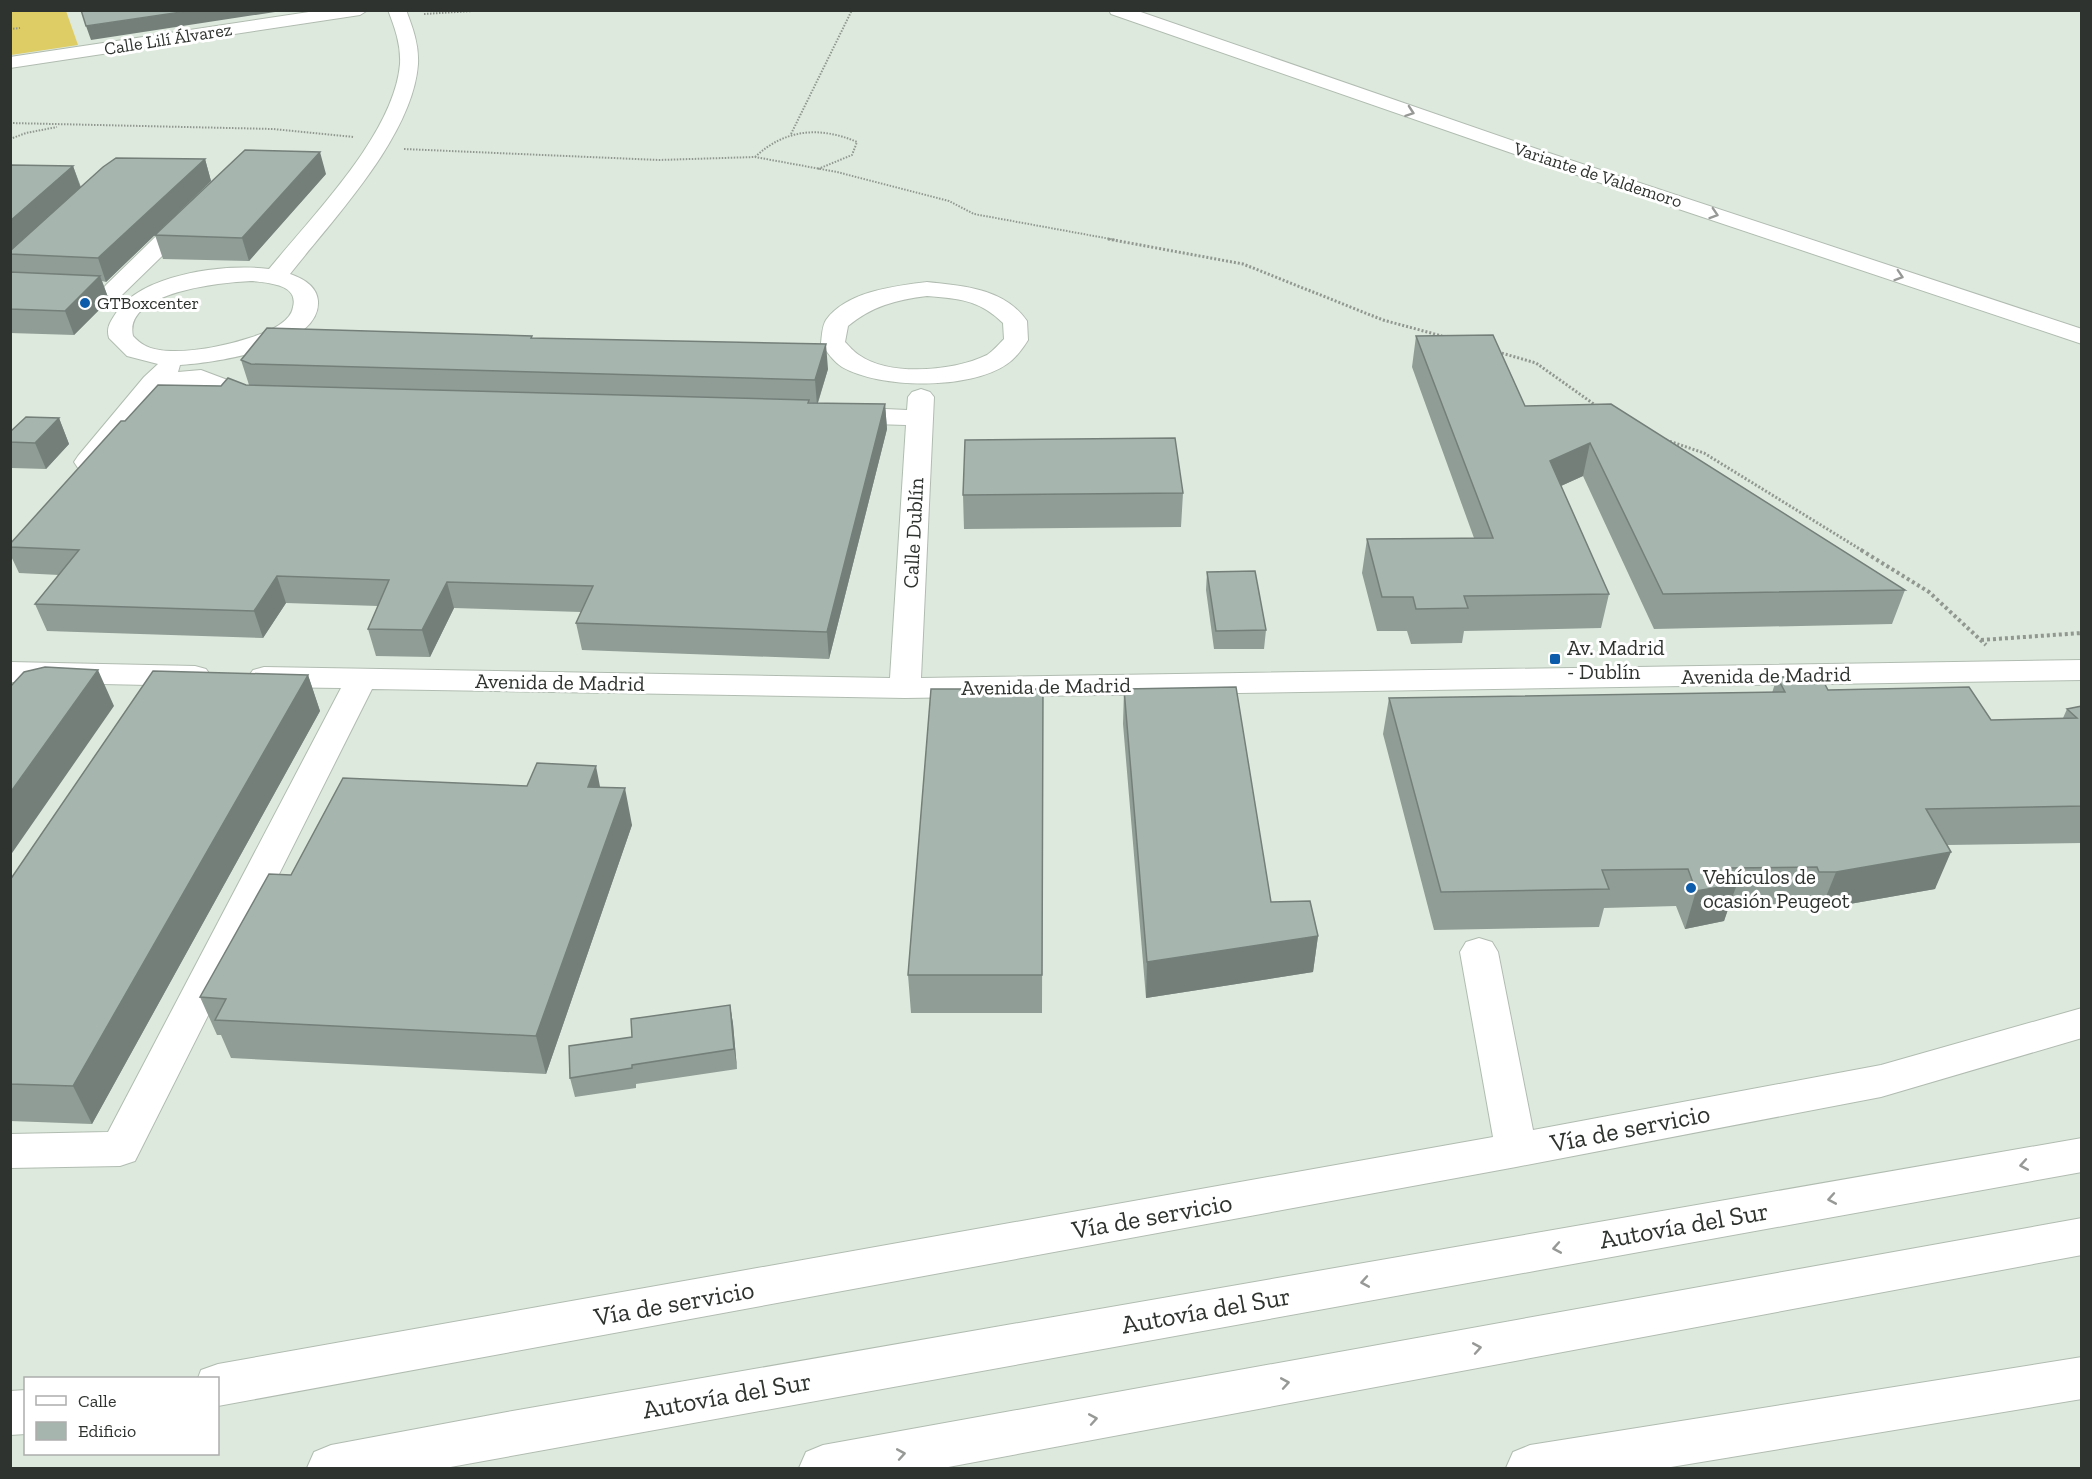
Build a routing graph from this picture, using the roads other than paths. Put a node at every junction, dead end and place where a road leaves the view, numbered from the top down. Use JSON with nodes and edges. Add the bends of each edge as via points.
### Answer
{"nodes":[{"id":1,"x":360,"y":10,"type":"edge"},
{"id":2,"x":1117,"y":10,"type":"edge"},
{"id":3,"x":1159,"y":10,"type":"edge"},
{"id":4,"x":399,"y":13,"type":"edge"},
{"id":5,"x":10,"y":63,"type":"edge"},
{"id":6,"x":207,"y":199,"type":"edge"},
{"id":7,"x":275,"y":277,"type":"junction"},
{"id":8,"x":155,"y":293,"type":"junction"},
{"id":9,"x":2048,"y":304,"type":"dead end"},
{"id":10,"x":2082,"y":337,"type":"edge"},
{"id":11,"x":180,"y":358,"type":"junction"},
{"id":12,"x":923,"y":377,"type":"junction"},
{"id":13,"x":153,"y":382,"type":"junction"},
{"id":14,"x":290,"y":400,"type":"edge"},
{"id":15,"x":812,"y":414,"type":"edge"},
{"id":16,"x":919,"y":418,"type":"junction"},
{"id":17,"x":70,"y":484,"type":"edge"},
{"id":18,"x":2082,"y":670,"type":"edge"},
{"id":19,"x":10,"y":672,"type":"edge"},
{"id":20,"x":162,"y":675,"type":"junction"},
{"id":21,"x":362,"y":678,"type":"junction"},
{"id":22,"x":905,"y":688,"type":"junction"},
{"id":23,"x":143,"y":704,"type":"edge"},
{"id":24,"x":1479,"y":952,"type":"dead end"},
{"id":25,"x":2082,"y":1023,"type":"edge"},
{"id":26,"x":1516,"y":1150,"type":"junction"},
{"id":27,"x":10,"y":1151,"type":"edge"},
{"id":28,"x":2082,"y":1155,"type":"edge"},
{"id":29,"x":2082,"y":1236,"type":"edge"},
{"id":30,"x":2082,"y":1378,"type":"edge"},
{"id":31,"x":219,"y":1385,"type":"edge"},
{"id":32,"x":330,"y":1468,"type":"edge"},
{"id":33,"x":823,"y":1468,"type":"edge"},
{"id":34,"x":1530,"y":1468,"type":"edge"}],
"edges":[{"from":1,"to":5,"type":"main road","name":"Calle Lilí Álvarez"},
{"from":2,"to":10,"type":"main road","name":"Variante de Valdemoro","one_way":true},
{"from":3,"to":9,"type":"main road","name":"Variante de Valdemoro","via":[[1548,143]]},
{"from":4,"to":7,"type":"main road","via":[[410,54],[407,82],[397,111],[379,144]]},
{"from":6,"to":8,"type":"main road","via":[[102,289]]},
{"from":7,"to":8,"type":"main road","via":[[229,275]]},
{"from":7,"to":11,"type":"main road","via":[[294,283],[305,293],[308,304],[302,317],[288,330],[239,350]]},
{"from":8,"to":11,"type":"main road","via":[[124,317],[119,329],[123,340],[155,356]]},
{"from":11,"to":13,"type":"main road"},
{"from":12,"to":12,"type":"main road","via":[[965,372],[998,359],[1016,340],[1015,321],[997,304],[966,293],[927,290],[888,294],[856,306],[836,323],[833,343],[850,361],[882,373]]},
{"from":12,"to":16,"type":"main road","name":"Calle Dublín"},
{"from":13,"to":14,"type":"main road","via":[[201,378],[254,399]]},
{"from":13,"to":17,"type":"main road"},
{"from":15,"to":16,"type":"main road"},
{"from":16,"to":22,"type":"main road","name":"Calle Dublín"},
{"from":18,"to":22,"type":"main road","name":"Avenida de Madrid"},
{"from":19,"to":20,"type":"main road","name":"Avenida de Madrid"},
{"from":20,"to":21,"type":"main road","name":"Avenida de Madrid"},
{"from":20,"to":23,"type":"main road"},
{"from":21,"to":22,"type":"main road","name":"Avenida de Madrid"},
{"from":21,"to":27,"type":"main road","via":[[120,1149]]},
{"from":24,"to":26,"type":"main road"},
{"from":25,"to":26,"type":"main road","name":"Vía de servicio","via":[[1881,1081]]},
{"from":26,"to":31,"type":"main road","name":"Vía de servicio"},
{"from":28,"to":32,"type":"main road","name":"Autovía del Sur","one_way":true},
{"from":33,"to":29,"type":"main road","one_way":true},
{"from":30,"to":34,"type":"main road"}]}
